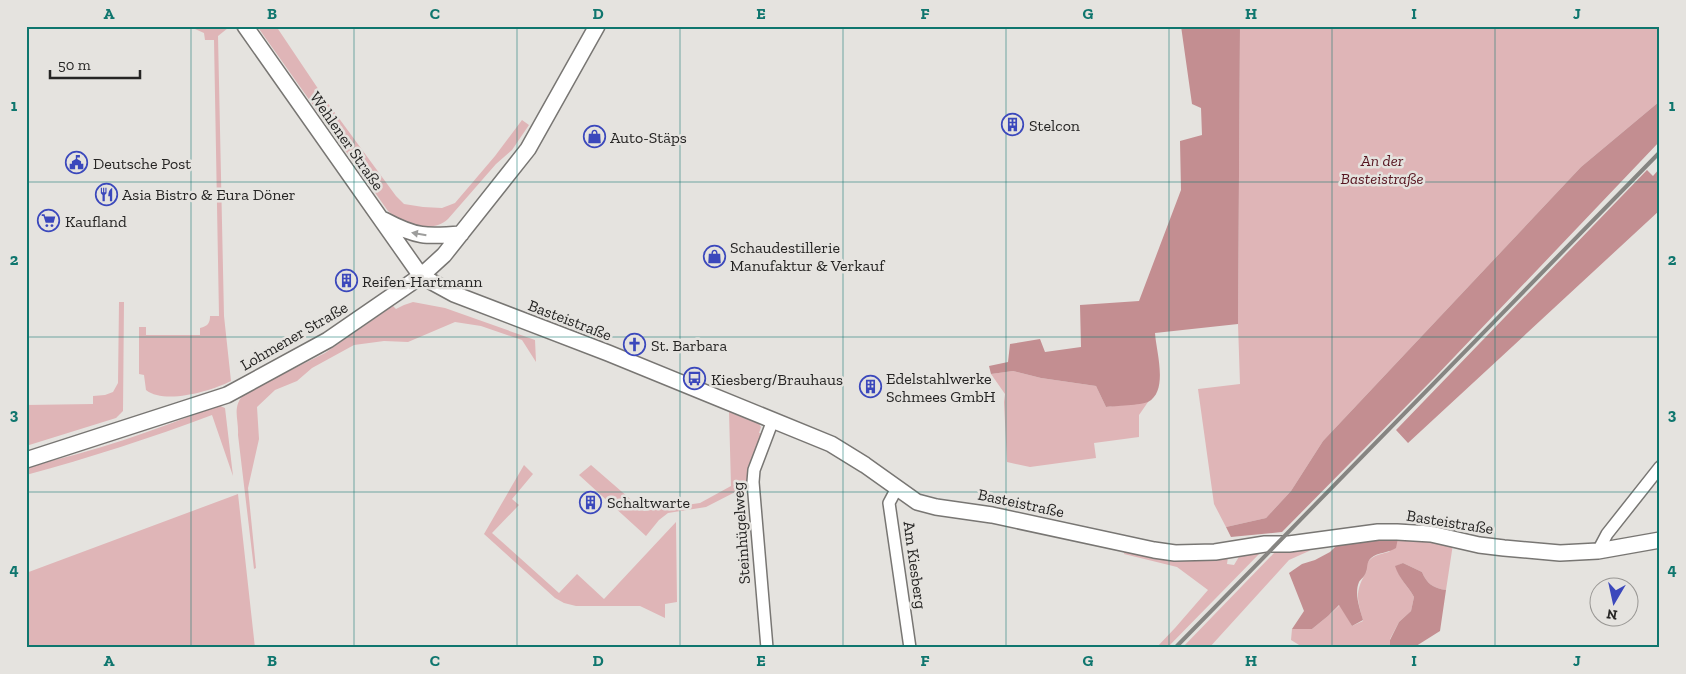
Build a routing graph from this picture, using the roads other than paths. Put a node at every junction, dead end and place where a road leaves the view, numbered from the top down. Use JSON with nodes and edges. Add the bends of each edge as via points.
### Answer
{"nodes":[{"id":1,"x":245,"y":26,"type":"edge"},
{"id":2,"x":598,"y":26,"type":"edge"},
{"id":3,"x":380,"y":218,"type":"junction"},
{"id":4,"x":461,"y":234,"type":"junction"},
{"id":5,"x":421,"y":276,"type":"junction"},
{"id":6,"x":773,"y":420,"type":"junction"},
{"id":7,"x":26,"y":460,"type":"edge"},
{"id":8,"x":1660,"y":467,"type":"edge"},
{"id":9,"x":897,"y":488,"type":"junction"},
{"id":10,"x":1660,"y":540,"type":"edge"},
{"id":11,"x":1598,"y":551,"type":"junction"},
{"id":12,"x":767,"y":648,"type":"edge"},
{"id":13,"x":910,"y":648,"type":"edge"}],
"edges":[{"from":1,"to":3,"type":"main road","name":"Wehlener Straße"},
{"from":2,"to":4,"type":"main road","name":"Lohmener Straße","via":[[528,149]]},
{"from":4,"to":3,"type":"main road","one_way":true,"via":[[431,237],[406,232]]},
{"from":3,"to":5,"type":"main road","name":"Wehlener Straße"},
{"from":4,"to":5,"type":"main road","name":"Lohmener Straße"},
{"from":5,"to":6,"type":"main road","name":"Basteistraße","via":[[454,294]]},
{"from":5,"to":7,"type":"main road","name":"Lohmener Straße","via":[[328,340],[227,395]]},
{"from":6,"to":9,"type":"main road","name":"Basteistraße","via":[[831,444]]},
{"from":6,"to":12,"type":"street","name":"Steinhügelweg","via":[[752,482]]},
{"from":8,"to":11,"type":"street","via":[[1607,534]]},
{"from":9,"to":11,"type":"main road","name":"Basteistraße","via":[[917,502],[1175,553],[1215,552],[1378,532],[1431,534],[1504,548],[1560,553]]},
{"from":9,"to":13,"type":"street","name":"Am Kiesberg","via":[[890,502]]},
{"from":10,"to":11,"type":"main road","name":"Basteistraße"}]}
